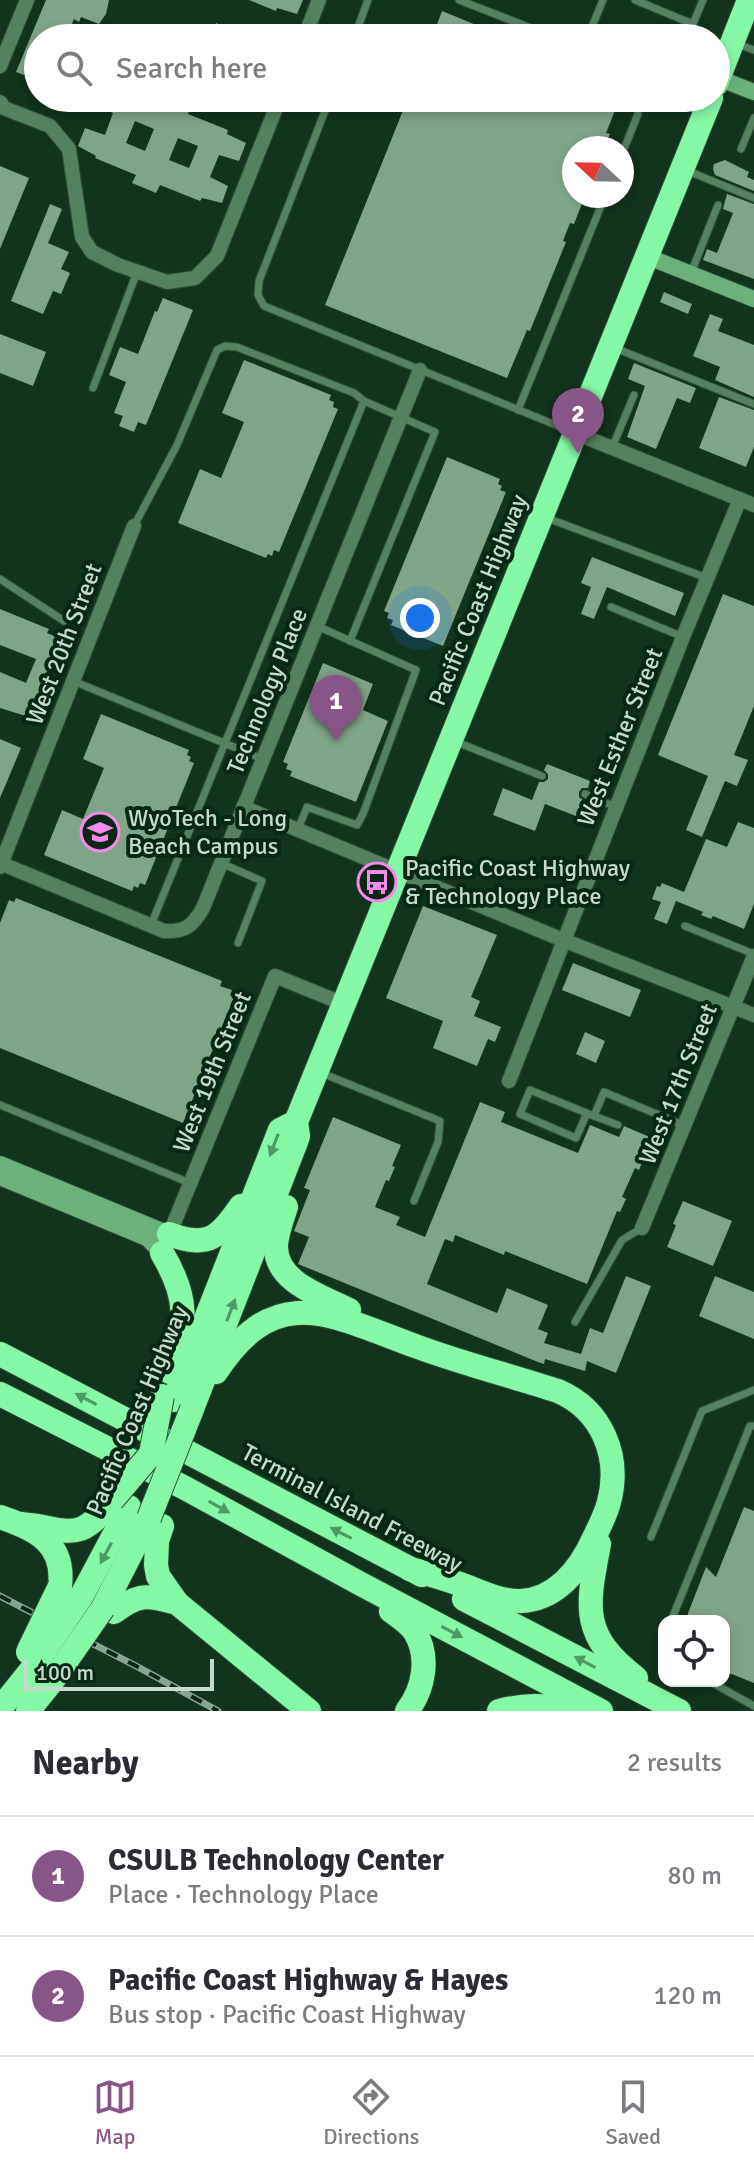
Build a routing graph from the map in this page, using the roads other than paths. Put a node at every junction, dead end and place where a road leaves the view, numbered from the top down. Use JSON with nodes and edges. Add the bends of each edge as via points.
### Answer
{"nodes":[{"id":1,"x":27,"y":0,"type":"edge"},
{"id":2,"x":319,"y":0,"type":"edge"},
{"id":3,"x":368,"y":0,"type":"edge"},
{"id":4,"x":459,"y":0,"type":"edge"},
{"id":5,"x":603,"y":0,"type":"edge"},
{"id":6,"x":635,"y":0,"type":"edge"},
{"id":7,"x":703,"y":0,"type":"edge"},
{"id":8,"x":310,"y":24,"type":"edge"},
{"id":9,"x":359,"y":24,"type":"edge"},
{"id":10,"x":521,"y":24,"type":"edge"},
{"id":11,"x":593,"y":24,"type":"edge"},
{"id":12,"x":746,"y":27,"type":"edge"},
{"id":13,"x":730,"y":56,"type":"edge"},
{"id":14,"x":0,"y":66,"type":"edge"},
{"id":15,"x":730,"y":87,"type":"edge"},
{"id":16,"x":754,"y":92,"type":"edge"},
{"id":17,"x":1,"y":108,"type":"edge"},
{"id":18,"x":274,"y":112,"type":"edge"},
{"id":19,"x":325,"y":112,"type":"edge"},
{"id":20,"x":638,"y":112,"type":"edge"},
{"id":21,"x":704,"y":112,"type":"edge"},
{"id":22,"x":754,"y":118,"type":"edge"},
{"id":23,"x":629,"y":136,"type":"edge"},
{"id":24,"x":741,"y":149,"type":"dead end"},
{"id":25,"x":682,"y":168,"type":"junction"},
{"id":26,"x":754,"y":198,"type":"edge"},
{"id":27,"x":718,"y":205,"type":"dead end"},
{"id":28,"x":600,"y":208,"type":"edge"},
{"id":29,"x":646,"y":256,"type":"junction"},
{"id":30,"x":137,"y":272,"type":"junction"},
{"id":31,"x":691,"y":273,"type":"junction"},
{"id":32,"x":754,"y":299,"type":"edge"},
{"id":33,"x":610,"y":346,"type":"junction"},
{"id":34,"x":420,"y":370,"type":"junction"},
{"id":35,"x":93,"y":388,"type":"dead end"},
{"id":36,"x":634,"y":395,"type":"dead end"},
{"id":37,"x":364,"y":401,"type":"junction"},
{"id":38,"x":754,"y":404,"type":"edge"},
{"id":39,"x":518,"y":410,"type":"junction"},
{"id":40,"x":402,"y":417,"type":"junction"},
{"id":41,"x":575,"y":433,"type":"junction"},
{"id":42,"x":612,"y":448,"type":"junction"},
{"id":43,"x":747,"y":502,"type":"edge"},
{"id":44,"x":541,"y":516,"type":"junction"},
{"id":45,"x":134,"y":526,"type":"joint"},
{"id":46,"x":707,"y":578,"type":"junction"},
{"id":47,"x":0,"y":579,"type":"edge"},
{"id":48,"x":611,"y":607,"type":"dead end"},
{"id":49,"x":64,"y":621,"type":"dead end"},
{"id":50,"x":317,"y":626,"type":"junction"},
{"id":51,"x":683,"y":637,"type":"junction"},
{"id":52,"x":350,"y":641,"type":"junction"},
{"id":53,"x":73,"y":681,"type":"junction"},
{"id":54,"x":452,"y":740,"type":"junction"},
{"id":55,"x":225,"y":744,"type":"junction"},
{"id":56,"x":263,"y":759,"type":"junction"},
{"id":57,"x":542,"y":776,"type":"dead end"},
{"id":58,"x":585,"y":794,"type":"dead end"},
{"id":59,"x":243,"y":807,"type":"junction"},
{"id":60,"x":616,"y":807,"type":"junction"},
{"id":61,"x":298,"y":829,"type":"junction"},
{"id":62,"x":221,"y":863,"type":"junction"},
{"id":63,"x":1,"y":864,"type":"edge"},
{"id":64,"x":397,"y":871,"type":"junction"},
{"id":65,"x":151,"y":925,"type":"junction"},
{"id":66,"x":685,"y":926,"type":"dead end"},
{"id":67,"x":563,"y":940,"type":"junction"},
{"id":68,"x":238,"y":943,"type":"dead end"},
{"id":69,"x":754,"y":955,"type":"edge"},
{"id":70,"x":344,"y":1004,"type":"junction"},
{"id":71,"x":734,"y":1007,"type":"junction"},
{"id":72,"x":754,"y":1015,"type":"edge"},
{"id":73,"x":317,"y":1071,"type":"junction"},
{"id":74,"x":509,"y":1081,"type":"dead end"},
{"id":75,"x":0,"y":1105,"type":"edge"},
{"id":76,"x":590,"y":1114,"type":"junction"},
{"id":77,"x":618,"y":1125,"type":"dead end"},
{"id":78,"x":685,"y":1126,"type":"junction"},
{"id":79,"x":296,"y":1132,"type":"junction"},
{"id":80,"x":0,"y":1164,"type":"edge"},
{"id":81,"x":0,"y":1177,"type":"edge"},
{"id":82,"x":261,"y":1178,"type":"junction"},
{"id":83,"x":190,"y":1183,"type":"junction"},
{"id":84,"x":414,"y":1201,"type":"dead end"},
{"id":85,"x":642,"y":1228,"type":"joint"},
{"id":86,"x":166,"y":1244,"type":"junction"},
{"id":87,"x":575,"y":1322,"type":"dead end"},
{"id":88,"x":388,"y":1335,"type":"junction"},
{"id":89,"x":0,"y":1354,"type":"edge"},
{"id":90,"x":754,"y":1390,"type":"edge"},
{"id":91,"x":0,"y":1394,"type":"edge"},
{"id":92,"x":176,"y":1402,"type":"junction"},
{"id":93,"x":754,"y":1426,"type":"edge"},
{"id":94,"x":162,"y":1455,"type":"junction"},
{"id":95,"x":138,"y":1513,"type":"junction"},
{"id":96,"x":604,"y":1515,"type":"junction"},
{"id":97,"x":11,"y":1520,"type":"edge"},
{"id":98,"x":651,"y":1537,"type":"dead end"},
{"id":99,"x":410,"y":1569,"type":"junction"},
{"id":100,"x":359,"y":1583,"type":"junction"},
{"id":101,"x":90,"y":1601,"type":"junction"},
{"id":102,"x":177,"y":1603,"type":"junction"},
{"id":103,"x":673,"y":1615,"type":"edge"},
{"id":104,"x":43,"y":1669,"type":"junction"},
{"id":105,"x":720,"y":1687,"type":"edge"},
{"id":106,"x":754,"y":1706,"type":"edge"},
{"id":107,"x":0,"y":1707,"type":"edge"},
{"id":108,"x":28,"y":1711,"type":"edge"},
{"id":109,"x":309,"y":1711,"type":"edge"},
{"id":110,"x":407,"y":1711,"type":"edge"},
{"id":111,"x":499,"y":1711,"type":"edge"},
{"id":112,"x":569,"y":1711,"type":"edge"},
{"id":113,"x":601,"y":1711,"type":"edge"},
{"id":114,"x":681,"y":1711,"type":"edge"}],
"edges":[{"from":1,"to":14,"type":"street"},
{"from":2,"to":8,"type":"street"},
{"from":3,"to":9,"type":"lane"},
{"from":4,"to":10,"type":"lane"},
{"from":5,"to":11,"type":"lane"},
{"from":6,"to":7,"type":"lane","via":[[693,24]]},
{"from":12,"to":13,"type":"highway","name":"Pacific Coast Highway"},
{"from":15,"to":16,"type":"main road"},
{"from":17,"to":30,"type":"street","via":[[50,126],[69,149],[82,237],[92,252]]},
{"from":18,"to":30,"type":"street","via":[[217,256],[195,278],[167,282]]},
{"from":19,"to":34,"type":"lane","via":[[258,295],[264,306]]},
{"from":20,"to":23,"type":"lane"},
{"from":21,"to":25,"type":"highway","name":"Pacific Coast Highway"},
{"from":22,"to":24,"type":"lane"},
{"from":25,"to":26,"type":"lane"},
{"from":25,"to":29,"type":"highway","name":"Pacific Coast Highway"},
{"from":27,"to":31,"type":"lane"},
{"from":28,"to":39,"type":"lane"},
{"from":29,"to":31,"type":"main road"},
{"from":29,"to":33,"type":"highway","name":"Pacific Coast Highway"},
{"from":30,"to":35,"type":"lane"},
{"from":31,"to":32,"type":"main road"},
{"from":33,"to":38,"type":"lane"},
{"from":33,"to":41,"type":"highway","name":"Pacific Coast Highway"},
{"from":34,"to":39,"type":"lane"},
{"from":34,"to":40,"type":"street","name":"Technology Place"},
{"from":36,"to":42,"type":"lane"},
{"from":37,"to":40,"type":"lane"},
{"from":37,"to":45,"type":"lane","via":[[237,347],[217,350],[177,445]]},
{"from":37,"to":55,"type":"lane"},
{"from":39,"to":41,"type":"lane"},
{"from":40,"to":50,"type":"street","name":"Technology Place"},
{"from":40,"to":52,"type":"lane","via":[[435,432]]},
{"from":41,"to":42,"type":"street"},
{"from":41,"to":44,"type":"highway","name":"Pacific Coast Highway"},
{"from":42,"to":43,"type":"street"},
{"from":43,"to":46,"type":"street","name":"West Esther Street"},
{"from":44,"to":46,"type":"lane"},
{"from":44,"to":54,"type":"highway","name":"Pacific Coast Highway"},
{"from":45,"to":53,"type":"street","name":"West 20th Street"},
{"from":46,"to":51,"type":"street","name":"West Esther Street"},
{"from":47,"to":49,"type":"lane"},
{"from":48,"to":51,"type":"lane"},
{"from":50,"to":52,"type":"lane"},
{"from":50,"to":56,"type":"street","name":"Technology Place"},
{"from":51,"to":60,"type":"street","name":"West Esther Street"},
{"from":52,"to":61,"type":"lane","via":[[416,670],[357,825],[307,807]]},
{"from":53,"to":55,"type":"lane"},
{"from":53,"to":63,"type":"street","name":"West 20th Street"},
{"from":54,"to":57,"type":"lane"},
{"from":54,"to":64,"type":"highway","name":"Pacific Coast Highway"},
{"from":55,"to":56,"type":"lane"},
{"from":55,"to":65,"type":"lane"},
{"from":56,"to":59,"type":"street","name":"Technology Place"},
{"from":58,"to":60,"type":"lane"},
{"from":59,"to":61,"type":"street"},
{"from":59,"to":62,"type":"street","name":"Technology Place"},
{"from":60,"to":67,"type":"street","name":"West Esther Street"},
{"from":61,"to":64,"type":"street"},
{"from":62,"to":65,"type":"street","name":"Technology Place","via":[[197,919],[178,931]]},
{"from":62,"to":68,"type":"lane","via":[[262,881]]},
{"from":63,"to":65,"type":"street","name":"Technology Place"},
{"from":64,"to":67,"type":"street"},
{"from":64,"to":70,"type":"highway","name":"Pacific Coast Highway"},
{"from":66,"to":69,"type":"lane"},
{"from":67,"to":71,"type":"street"},
{"from":67,"to":74,"type":"street","name":"West Esther Street"},
{"from":69,"to":71,"type":"street","name":"West 17th Street"},
{"from":70,"to":73,"type":"highway","name":"Pacific Coast Highway"},
{"from":70,"to":83,"type":"street","name":"West 19th Street","via":[[275,976]]},
{"from":71,"to":72,"type":"street"},
{"from":71,"to":78,"type":"street","name":"West 17th Street"},
{"from":73,"to":79,"type":"highway","name":"Pacific Coast Highway"},
{"from":73,"to":84,"type":"lane","via":[[440,1121],[438,1142]]},
{"from":75,"to":83,"type":"lane"},
{"from":76,"to":76,"type":"lane","via":[[530,1090],[520,1114],[576,1138]]},
{"from":76,"to":77,"type":"lane"},
{"from":76,"to":78,"type":"lane","via":[[604,1092]]},
{"from":78,"to":85,"type":"street","name":"West 17th Street"},
{"from":79,"to":82,"type":"highway","name":"Pacific Coast Highway","one_way":true,"via":[[280,1130]]},
{"from":79,"to":88,"type":"highway","via":[[276,1241],[280,1265],[304,1287]]},
{"from":92,"to":79,"type":"highway","name":"Pacific Coast Highway","one_way":true},
{"from":80,"to":86,"type":"main road"},
{"from":81,"to":86,"type":"main road"},
{"from":82,"to":86,"type":"highway","via":[[214,1236]]},
{"from":82,"to":92,"type":"highway","name":"Pacific Coast Highway"},
{"from":83,"to":86,"type":"street","name":"West 19th Street"},
{"from":85,"to":87,"type":"lane","via":[[622,1240]]},
{"from":86,"to":92,"type":"highway","via":[[184,1317]]},
{"from":88,"to":92,"type":"highway","via":[[317,1312],[276,1318],[251,1330]]},
{"from":88,"to":96,"type":"highway","via":[[558,1391],[583,1406],[611,1454],[613,1480]]},
{"from":99,"to":89,"type":"highway","name":"Terminal Island Freeway","one_way":true},
{"from":90,"to":98,"type":"lane","via":[[702,1411]]},
{"from":91,"to":100,"type":"highway","one_way":true},
{"from":92,"to":94,"type":"highway","name":"Pacific Coast Highway","bridge":true},
{"from":92,"to":94,"type":"highway","bridge":true},
{"from":93,"to":103,"type":"lane"},
{"from":94,"to":95,"type":"highway","name":"Pacific Coast Highway","bridge":true},
{"from":94,"to":95,"type":"highway","bridge":true},
{"from":95,"to":97,"type":"highway","via":[[101,1516],[81,1530],[60,1532]]},
{"from":95,"to":101,"type":"highway","name":"Pacific Coast Highway","via":[[127,1563]]},
{"from":95,"to":102,"type":"highway","via":[[157,1541],[158,1576]]},
{"from":96,"to":99,"type":"highway","via":[[576,1570],[552,1592],[536,1598],[505,1600]]},
{"from":96,"to":114,"type":"highway","via":[[591,1585],[593,1626],[624,1669]]},
{"from":97,"to":101,"type":"highway","via":[[43,1538],[56,1552],[62,1572]]},
{"from":114,"to":99,"type":"highway","name":"Terminal Island Freeway","one_way":true},
{"from":100,"to":110,"type":"highway","via":[[416,1634],[423,1678]]},
{"from":100,"to":113,"type":"highway","one_way":true},
{"from":101,"to":102,"type":"highway","via":[[142,1596]]},
{"from":101,"to":104,"type":"highway","bridge":true},
{"from":101,"to":104,"type":"highway","name":"Pacific Coast Highway","bridge":true},
{"from":102,"to":109,"type":"highway"},
{"from":104,"to":107,"type":"highway"},
{"from":104,"to":108,"type":"highway","name":"Pacific Coast Highway"},
{"from":105,"to":106,"type":"lane"},
{"from":111,"to":112,"type":"highway","via":[[530,1706]]}]}
